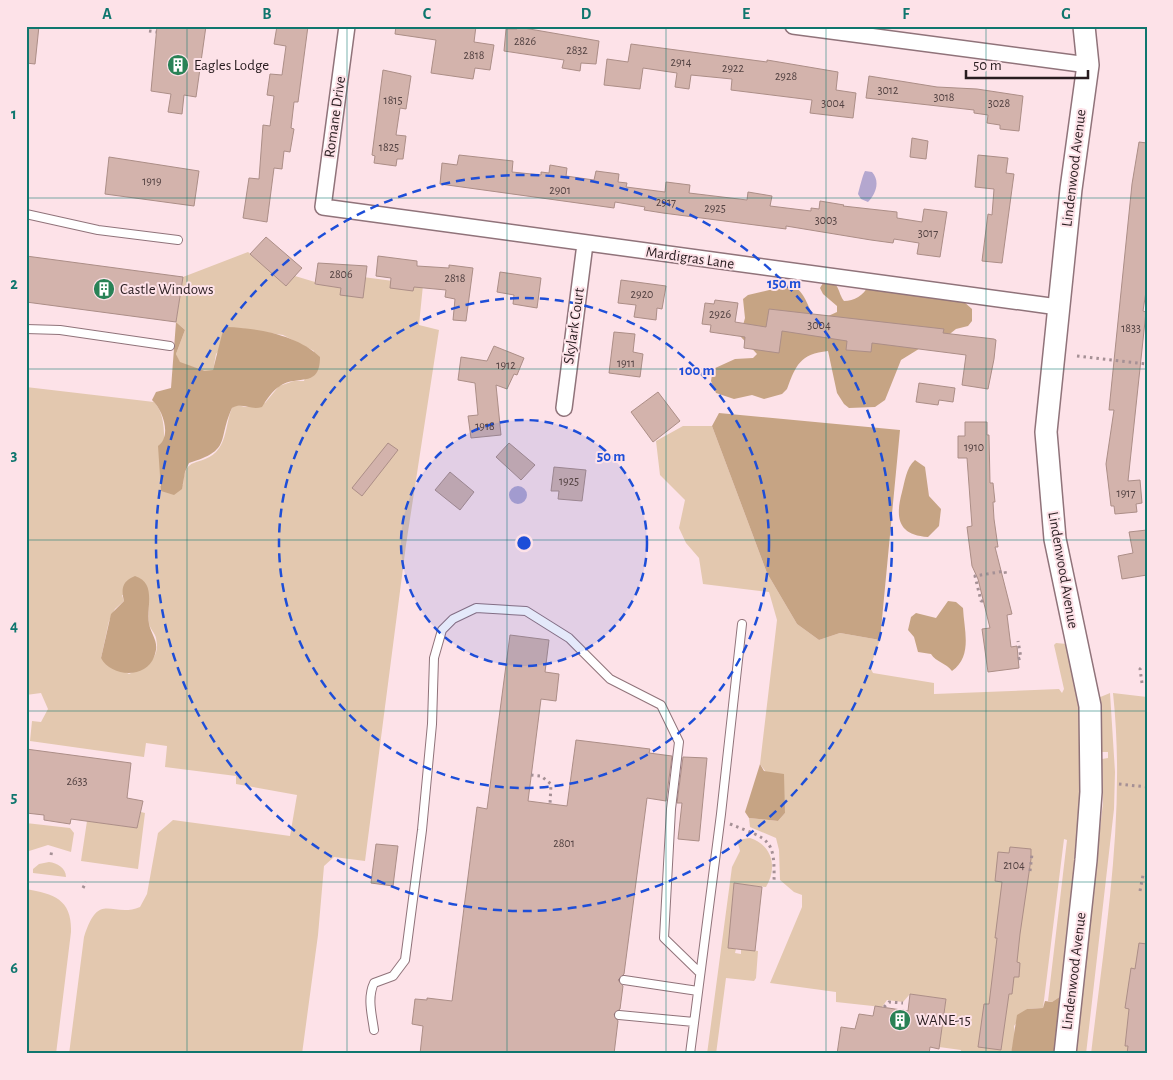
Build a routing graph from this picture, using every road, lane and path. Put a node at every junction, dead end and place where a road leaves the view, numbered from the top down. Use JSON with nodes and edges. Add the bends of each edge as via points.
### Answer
{"nodes":[{"id":1,"x":347,"y":26,"type":"edge"},
{"id":2,"x":793,"y":26,"type":"edge"},
{"id":3,"x":1084,"y":26,"type":"edge"},
{"id":4,"x":149,"y":30,"type":"edge"},
{"id":5,"x":156,"y":32,"type":"dead end"},
{"id":6,"x":1088,"y":64,"type":"junction"},
{"id":7,"x":323,"y":207,"type":"joint"},
{"id":8,"x":26,"y":214,"type":"edge"},
{"id":9,"x":178,"y":240,"type":"dead end"},
{"id":10,"x":585,"y":244,"type":"junction"},
{"id":11,"x":1058,"y":307,"type":"junction"},
{"id":12,"x":26,"y":329,"type":"edge"},
{"id":13,"x":170,"y":346,"type":"dead end"},
{"id":14,"x":1077,"y":356,"type":"dead end"},
{"id":15,"x":1147,"y":364,"type":"edge"},
{"id":16,"x":564,"y":408,"type":"dead end"},
{"id":17,"x":1006,"y":577,"type":"dead end"},
{"id":18,"x":983,"y":601,"type":"dead end"},
{"id":19,"x":742,"y":624,"type":"dead end"},
{"id":20,"x":1018,"y":641,"type":"dead end"},
{"id":21,"x":1018,"y":659,"type":"dead end"},
{"id":22,"x":1142,"y":667,"type":"dead end"},
{"id":23,"x":1142,"y":683,"type":"dead end"},
{"id":24,"x":531,"y":775,"type":"dead end"},
{"id":25,"x":1118,"y":784,"type":"dead end"},
{"id":26,"x":1147,"y":787,"type":"edge"},
{"id":27,"x":550,"y":804,"type":"dead end"},
{"id":28,"x":720,"y":820,"type":"junction"},
{"id":29,"x":52,"y":850,"type":"dead end"},
{"id":30,"x":1032,"y":854,"type":"dead end"},
{"id":31,"x":52,"y":855,"type":"dead end"},
{"id":32,"x":1030,"y":871,"type":"dead end"},
{"id":33,"x":1143,"y":875,"type":"dead end"},
{"id":34,"x":86,"y":882,"type":"dead end"},
{"id":35,"x":774,"y":883,"type":"dead end"},
{"id":36,"x":83,"y":888,"type":"dead end"},
{"id":37,"x":1140,"y":891,"type":"dead end"},
{"id":38,"x":700,"y":973,"type":"junction"},
{"id":39,"x":624,"y":980,"type":"dead end"},
{"id":40,"x":698,"y":991,"type":"junction"},
{"id":41,"x":903,"y":1003,"type":"dead end"},
{"id":42,"x":884,"y":1007,"type":"dead end"},
{"id":43,"x":619,"y":1014,"type":"dead end"},
{"id":44,"x":694,"y":1022,"type":"junction"},
{"id":45,"x":374,"y":1030,"type":"dead end"},
{"id":46,"x":690,"y":1054,"type":"edge"},
{"id":47,"x":1065,"y":1054,"type":"edge"}],
"edges":[{"from":1,"to":7,"type":"street","name":"Romane Drive"},
{"from":2,"to":6,"type":"street"},
{"from":3,"to":6,"type":"street","name":"Lindenwood Avenue"},
{"from":4,"to":5,"type":"path"},
{"from":6,"to":11,"type":"street","name":"Lindenwood Avenue"},
{"from":7,"to":10,"type":"street","name":"Mardigras Lane"},
{"from":8,"to":9,"type":"lane","via":[[98,230]]},
{"from":10,"to":11,"type":"street","name":"Mardigras Lane"},
{"from":10,"to":16,"type":"street","name":"Skylark Court"},
{"from":11,"to":47,"type":"street","name":"Lindenwood Avenue","via":[[1046,432],[1047,459],[1055,539],[1090,706],[1091,792]]},
{"from":12,"to":13,"type":"lane","via":[[60,330]]},
{"from":14,"to":15,"type":"path"},
{"from":17,"to":18,"type":"path","via":[[1004,571],[975,576]]},
{"from":19,"to":28,"type":"lane"},
{"from":20,"to":21,"type":"path","via":[[1021,658]]},
{"from":22,"to":23,"type":"path"},
{"from":24,"to":27,"type":"path","via":[[546,778],[551,784]]},
{"from":25,"to":26,"type":"path"},
{"from":28,"to":35,"type":"path","via":[[768,841],[774,851]]},
{"from":28,"to":38,"type":"lane"},
{"from":29,"to":31,"type":"path"},
{"from":30,"to":32,"type":"path"},
{"from":33,"to":37,"type":"path"},
{"from":34,"to":36,"type":"path"},
{"from":38,"to":40,"type":"lane"},
{"from":38,"to":45,"type":"lane","via":[[664,938],[671,809],[679,742],[661,705],[610,678],[569,638],[526,611],[476,608],[453,619],[442,630],[434,658],[424,811],[405,960],[394,976],[374,983],[370,1000]]},
{"from":39,"to":40,"type":"lane"},
{"from":40,"to":44,"type":"lane"},
{"from":41,"to":42,"type":"path","via":[[889,1002]]},
{"from":43,"to":44,"type":"lane"},
{"from":44,"to":46,"type":"lane"}]}
